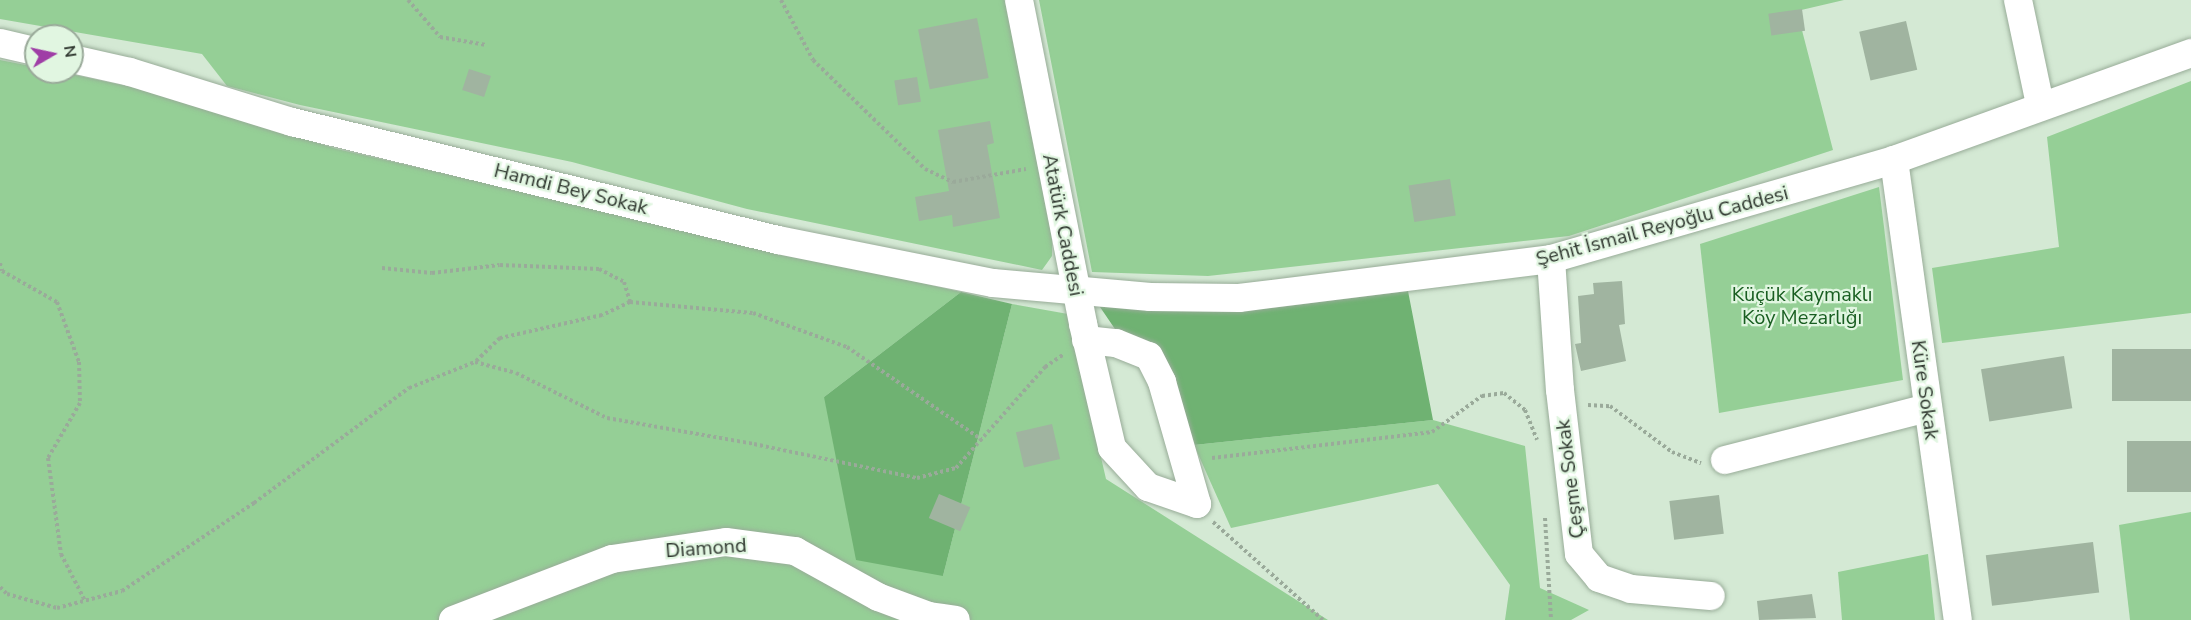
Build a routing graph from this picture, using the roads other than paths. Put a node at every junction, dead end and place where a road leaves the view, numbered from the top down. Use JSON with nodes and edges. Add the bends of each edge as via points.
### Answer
{"nodes":[{"id":1,"x":1019,"y":0,"type":"edge"},
{"id":2,"x":2018,"y":0,"type":"edge"},
{"id":3,"x":0,"y":43,"type":"edge"},
{"id":4,"x":24,"y":48,"type":"edge"},
{"id":5,"x":2191,"y":53,"type":"edge"},
{"id":6,"x":84,"y":62,"type":"edge"},
{"id":7,"x":2040,"y":104,"type":"junction"},
{"id":8,"x":1894,"y":160,"type":"junction"},
{"id":9,"x":1551,"y":260,"type":"junction"},
{"id":10,"x":1076,"y":292,"type":"junction"},
{"id":11,"x":1086,"y":340,"type":"junction"},
{"id":12,"x":1927,"y":408,"type":"junction"},
{"id":13,"x":1725,"y":460,"type":"road end"},
{"id":14,"x":1711,"y":596,"type":"dead end"},
{"id":15,"x":453,"y":620,"type":"edge"},
{"id":16,"x":956,"y":620,"type":"edge"},
{"id":17,"x":1958,"y":620,"type":"edge"}],
"edges":[{"from":1,"to":10,"type":"street","name":"Atatürk Caddesi"},
{"from":2,"to":7,"type":"street"},
{"from":3,"to":4,"type":"street"},
{"from":5,"to":7,"type":"street","name":"Şehit İsmail Reyoğlu Caddesi"},
{"from":6,"to":10,"type":"street","name":"Hamdi Bey Sokak","via":[[130,72],[292,123],[778,240],[993,284]]},
{"from":7,"to":8,"type":"street","name":"Şehit İsmail Reyoğlu Caddesi"},
{"from":8,"to":9,"type":"street","name":"Şehit İsmail Reyoğlu Caddesi"},
{"from":8,"to":12,"type":"street","name":"Küre Sokak"},
{"from":9,"to":10,"type":"street","name":"Şehit İsmail Reyoğlu Caddesi","via":[[1239,298]]},
{"from":9,"to":14,"type":"street","name":"Çeşme Sokak","via":[[1561,403],[1579,554],[1599,578],[1631,589]]},
{"from":10,"to":11,"type":"street","name":"Atatürk Caddesi"},
{"from":11,"to":11,"type":"street","name":"Atatürk Caddesi","via":[[1112,448],[1148,487],[1197,504],[1162,382],[1149,356],[1116,343]]},
{"from":12,"to":13,"type":"street"},
{"from":12,"to":17,"type":"street","name":"Küre Sokak"},
{"from":15,"to":16,"type":"street","name":"Diamond","via":[[612,559],[726,542],[795,551],[878,597],[929,616]]}]}
